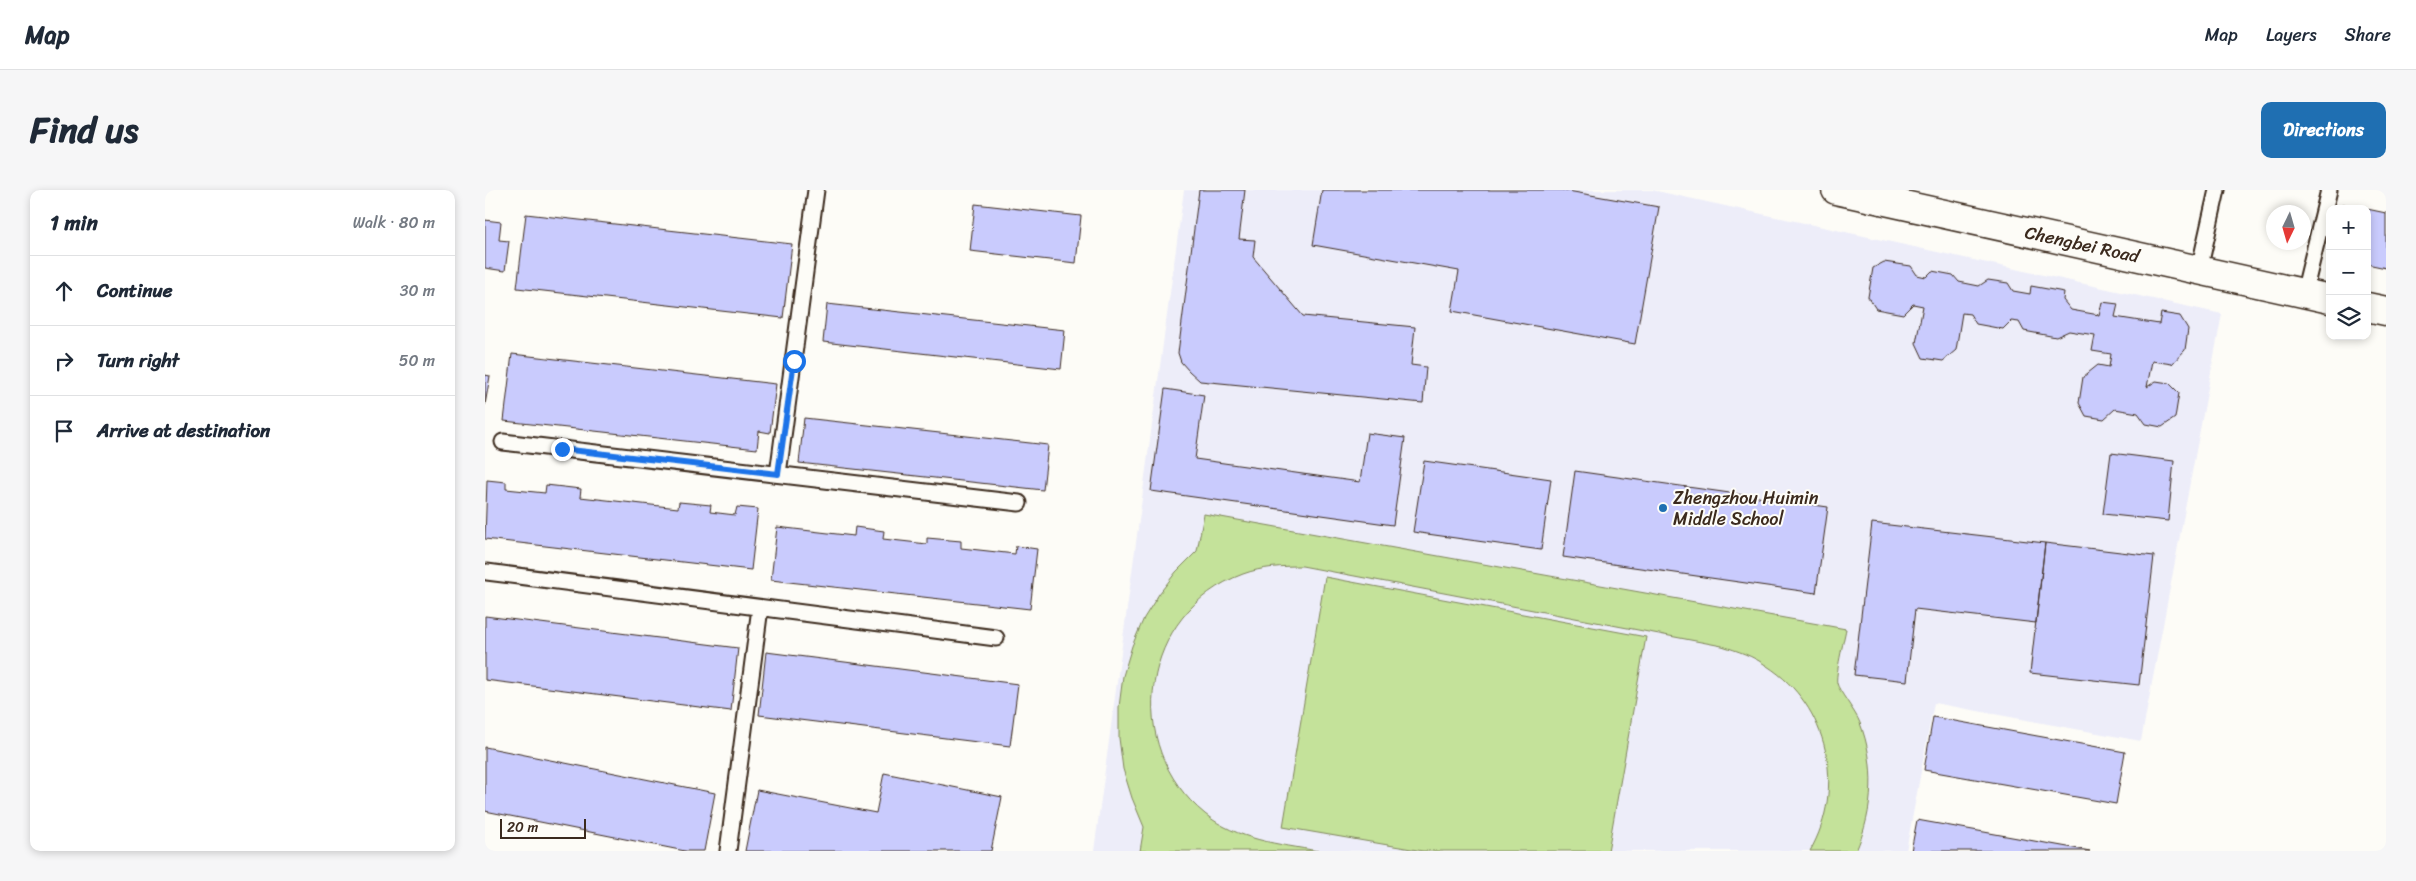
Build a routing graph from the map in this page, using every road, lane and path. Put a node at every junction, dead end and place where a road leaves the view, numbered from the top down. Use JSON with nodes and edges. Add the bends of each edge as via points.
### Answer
{"nodes":[{"id":1,"x":817,"y":190,"type":"edge"},
{"id":2,"x":1836,"y":190,"type":"edge"},
{"id":3,"x":2217,"y":190,"type":"edge"},
{"id":4,"x":2329,"y":190,"type":"edge"},
{"id":5,"x":2199,"y":270,"type":"junction"},
{"id":6,"x":2317,"y":296,"type":"edge"},
{"id":7,"x":2371,"y":308,"type":"edge"},
{"id":8,"x":2386,"y":311,"type":"edge"},
{"id":9,"x":503,"y":442,"type":"dead end"},
{"id":10,"x":778,"y":474,"type":"junction"},
{"id":11,"x":1019,"y":503,"type":"dead end"},
{"id":12,"x":487,"y":572,"type":"dead end"},
{"id":13,"x":760,"y":608,"type":"junction"},
{"id":14,"x":996,"y":638,"type":"dead end"},
{"id":15,"x":728,"y":851,"type":"edge"}],
"edges":[{"from":1,"to":10,"type":"lane"},
{"from":2,"to":5,"type":"street","name":"Chengbei Road"},
{"from":3,"to":5,"type":"lane"},
{"from":4,"to":6,"type":"lane"},
{"from":5,"to":6,"type":"street","name":"Chengbei Road"},
{"from":7,"to":8,"type":"street"},
{"from":9,"to":10,"type":"lane"},
{"from":10,"to":11,"type":"lane"},
{"from":12,"to":13,"type":"lane"},
{"from":13,"to":14,"type":"lane"},
{"from":13,"to":15,"type":"lane"}]}
